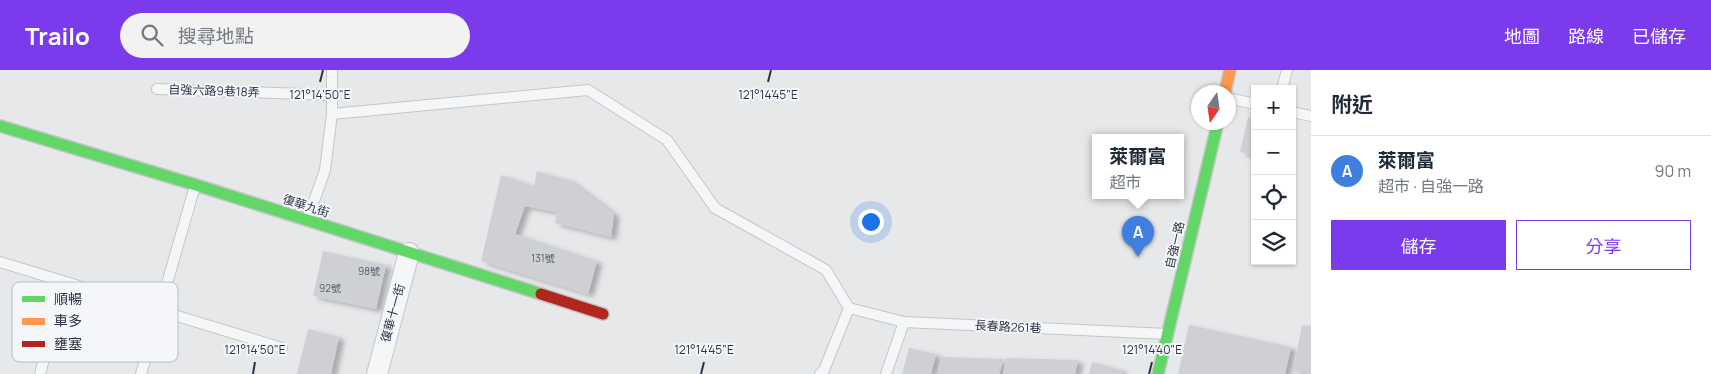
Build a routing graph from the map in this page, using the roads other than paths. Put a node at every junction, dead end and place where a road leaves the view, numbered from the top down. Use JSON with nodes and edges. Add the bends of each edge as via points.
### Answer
{"nodes":[{"id":1,"x":332,"y":70,"type":"edge"},
{"id":2,"x":1230,"y":70,"type":"edge"},
{"id":3,"x":1287,"y":70,"type":"edge"},
{"id":4,"x":1227,"y":85,"type":"edge"},
{"id":5,"x":1283,"y":85,"type":"edge"},
{"id":6,"x":156,"y":89,"type":"dead end"},
{"id":7,"x":332,"y":95,"type":"junction"},
{"id":8,"x":1236,"y":100,"type":"edge"},
{"id":9,"x":1251,"y":103,"type":"edge"},
{"id":10,"x":1296,"y":113,"type":"edge"},
{"id":11,"x":332,"y":114,"type":"junction"},
{"id":12,"x":1311,"y":116,"type":"edge"},
{"id":13,"x":0,"y":126,"type":"edge"},
{"id":14,"x":1216,"y":130,"type":"edge"},
{"id":15,"x":196,"y":185,"type":"junction"},
{"id":16,"x":307,"y":220,"type":"junction"},
{"id":17,"x":409,"y":253,"type":"junction"},
{"id":18,"x":0,"y":262,"type":"edge"},
{"id":19,"x":65,"y":282,"type":"edge"},
{"id":20,"x":167,"y":282,"type":"edge"},
{"id":21,"x":849,"y":308,"type":"junction"},
{"id":22,"x":603,"y":314,"type":"dead end"},
{"id":23,"x":178,"y":316,"type":"edge"},
{"id":24,"x":904,"y":322,"type":"junction"},
{"id":25,"x":1168,"y":334,"type":"junction"},
{"id":26,"x":282,"y":348,"type":"dead end"},
{"id":27,"x":376,"y":374,"type":"edge"},
{"id":28,"x":820,"y":374,"type":"edge"},
{"id":29,"x":886,"y":374,"type":"edge"},
{"id":30,"x":1158,"y":374,"type":"edge"}],
"edges":[{"from":1,"to":7,"type":"lane"},
{"from":2,"to":4,"type":"street"},
{"from":3,"to":5,"type":"lane"},
{"from":6,"to":7,"type":"lane","name":"自強六路9巷18弄"},
{"from":7,"to":11,"type":"lane"},
{"from":8,"to":9,"type":"lane"},
{"from":10,"to":12,"type":"lane"},
{"from":11,"to":16,"type":"lane","via":[[325,170]]},
{"from":11,"to":21,"type":"lane","via":[[588,90],[667,140],[715,208],[826,270]]},
{"from":13,"to":15,"type":"street","name":"復華九街"},
{"from":14,"to":25,"type":"street","name":"自強一路"},
{"from":15,"to":16,"type":"street","name":"復華九街"},
{"from":15,"to":20,"type":"lane"},
{"from":16,"to":17,"type":"street","name":"復華九街"},
{"from":17,"to":22,"type":"street","name":"復華九街"},
{"from":17,"to":27,"type":"street","name":"復華十一街"},
{"from":18,"to":19,"type":"lane"},
{"from":21,"to":24,"type":"lane","name":"長春路261巷"},
{"from":21,"to":28,"type":"lane"},
{"from":23,"to":26,"type":"lane"},
{"from":24,"to":25,"type":"lane","name":"長春路261巷"},
{"from":24,"to":29,"type":"lane"},
{"from":25,"to":30,"type":"street","name":"自強一路"}]}
